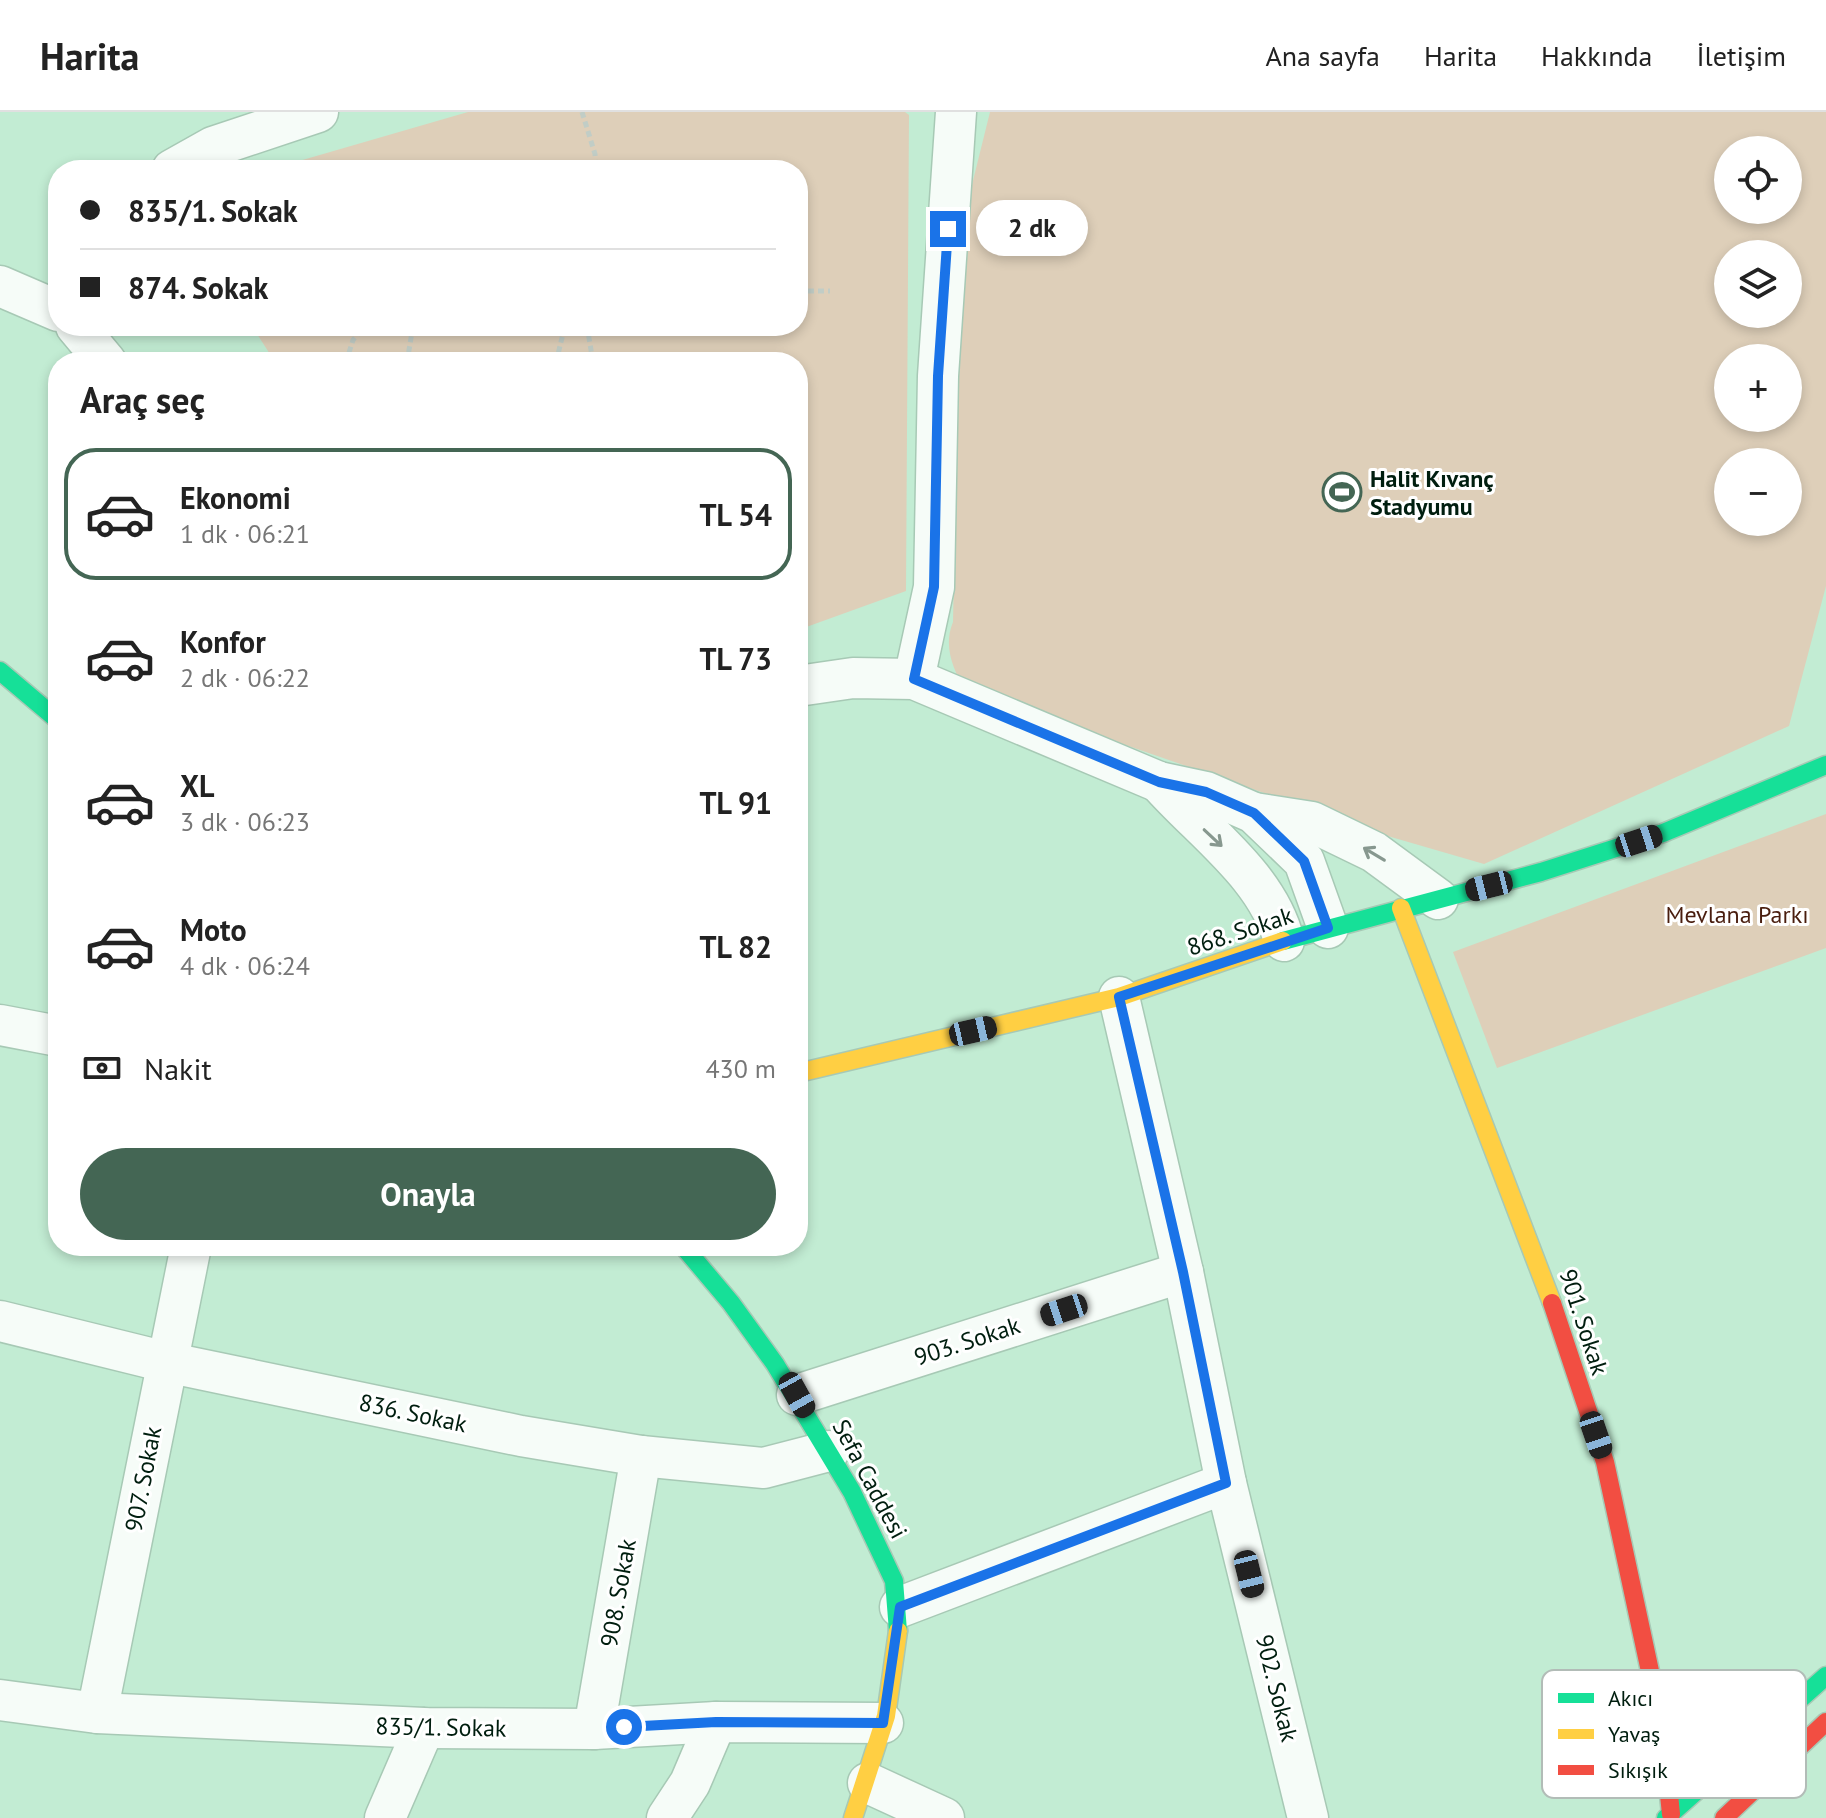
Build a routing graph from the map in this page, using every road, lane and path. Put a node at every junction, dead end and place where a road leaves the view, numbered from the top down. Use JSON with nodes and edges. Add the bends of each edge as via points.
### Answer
{"nodes":[{"id":1,"x":318,"y":112,"type":"edge"},
{"id":2,"x":582,"y":112,"type":"edge"},
{"id":3,"x":956,"y":112,"type":"edge"},
{"id":4,"x":190,"y":160,"type":"edge"},
{"id":5,"x":595,"y":160,"type":"edge"},
{"id":6,"x":0,"y":286,"type":"edge"},
{"id":7,"x":808,"y":291,"type":"edge"},
{"id":8,"x":830,"y":291,"type":"dead end"},
{"id":9,"x":48,"y":305,"type":"edge"},
{"id":10,"x":84,"y":336,"type":"edge"},
{"id":11,"x":97,"y":352,"type":"edge"},
{"id":12,"x":0,"y":661,"type":"edge"},
{"id":13,"x":0,"y":671,"type":"edge"},
{"id":14,"x":914,"y":679,"type":"junction"},
{"id":15,"x":808,"y":685,"type":"edge"},
{"id":16,"x":20,"y":686,"type":"junction"},
{"id":17,"x":48,"y":711,"type":"edge"},
{"id":18,"x":1826,"y":765,"type":"edge"},
{"id":19,"x":1159,"y":782,"type":"junction"},
{"id":20,"x":1254,"y":813,"type":"junction"},
{"id":21,"x":1420,"y":904,"type":"junction"},
{"id":22,"x":1328,"y":928,"type":"junction"},
{"id":23,"x":1284,"y":941,"type":"junction"},
{"id":24,"x":1119,"y":997,"type":"junction"},
{"id":25,"x":0,"y":1025,"type":"edge"},
{"id":26,"x":48,"y":1034,"type":"edge"},
{"id":27,"x":808,"y":1071,"type":"edge"},
{"id":28,"x":189,"y":1256,"type":"edge"},
{"id":29,"x":692,"y":1256,"type":"edge"},
{"id":30,"x":1183,"y":1272,"type":"junction"},
{"id":31,"x":0,"y":1321,"type":"edge"},
{"id":32,"x":166,"y":1362,"type":"junction"},
{"id":33,"x":797,"y":1395,"type":"junction"},
{"id":34,"x":829,"y":1451,"type":"junction"},
{"id":35,"x":641,"y":1456,"type":"junction"},
{"id":36,"x":1226,"y":1483,"type":"junction"},
{"id":37,"x":900,"y":1607,"type":"junction"},
{"id":38,"x":1650,"y":1670,"type":"edge"},
{"id":39,"x":1826,"y":1676,"type":"edge"},
{"id":40,"x":1806,"y":1694,"type":"edge"},
{"id":41,"x":0,"y":1700,"type":"edge"},
{"id":42,"x":97,"y":1713,"type":"junction"},
{"id":43,"x":716,"y":1722,"type":"junction"},
{"id":44,"x":1826,"y":1722,"type":"edge"},
{"id":45,"x":883,"y":1723,"type":"junction"},
{"id":46,"x":424,"y":1728,"type":"junction"},
{"id":47,"x":594,"y":1729,"type":"junction"},
{"id":48,"x":1806,"y":1741,"type":"edge"},
{"id":49,"x":1689,"y":1798,"type":"edge"},
{"id":50,"x":1745,"y":1798,"type":"edge"},
{"id":51,"x":861,"y":1801,"type":"edge"},
{"id":52,"x":1669,"y":1816,"type":"edge"},
{"id":53,"x":385,"y":1818,"type":"edge"},
{"id":54,"x":667,"y":1818,"type":"edge"},
{"id":55,"x":944,"y":1818,"type":"edge"},
{"id":56,"x":1308,"y":1818,"type":"edge"},
{"id":57,"x":1724,"y":1818,"type":"edge"}],
"edges":[{"from":1,"to":4,"type":"street","via":[[213,147]]},
{"from":2,"to":5,"type":"path"},
{"from":3,"to":14,"type":"street","via":[[938,376],[934,587]]},
{"from":6,"to":9,"type":"street"},
{"from":7,"to":8,"type":"path"},
{"from":10,"to":11,"type":"street"},
{"from":12,"to":16,"type":"street"},
{"from":13,"to":16,"type":"street"},
{"from":14,"to":15,"type":"street","via":[[853,678]]},
{"from":14,"to":19,"type":"street"},
{"from":16,"to":17,"type":"street"},
{"from":18,"to":21,"type":"street","name":"868. Sokak","via":[[1663,833]]},
{"from":19,"to":20,"type":"street","via":[[1206,792]]},
{"from":19,"to":23,"type":"street","one_way":true,"via":[[1256,888],[1279,920]]},
{"from":21,"to":20,"type":"street","one_way":true,"via":[[1374,852],[1312,822]]},
{"from":20,"to":22,"type":"street","via":[[1304,861]]},
{"from":21,"to":22,"type":"street","name":"868. Sokak"},
{"from":21,"to":38,"type":"street","name":"901. Sokak","via":[[1605,1462]]},
{"from":22,"to":23,"type":"street","name":"868. Sokak"},
{"from":23,"to":24,"type":"street","name":"868. Sokak"},
{"from":24,"to":27,"type":"street","name":"868. Sokak"},
{"from":24,"to":30,"type":"street","name":"902. Sokak"},
{"from":25,"to":26,"type":"street"},
{"from":28,"to":32,"type":"street","name":"907. Sokak"},
{"from":29,"to":33,"type":"street","name":"Sefa Caddesi"},
{"from":30,"to":33,"type":"street","name":"903. Sokak"},
{"from":30,"to":36,"type":"street","name":"902. Sokak"},
{"from":31,"to":32,"type":"street","name":"836. Sokak"},
{"from":32,"to":35,"type":"street","name":"836. Sokak"},
{"from":32,"to":42,"type":"street","name":"907. Sokak"},
{"from":33,"to":34,"type":"street","name":"Sefa Caddesi"},
{"from":34,"to":35,"type":"street","name":"836. Sokak","via":[[764,1468]]},
{"from":34,"to":37,"type":"street","name":"Sefa Caddesi","via":[[880,1543]]},
{"from":35,"to":47,"type":"street","name":"908. Sokak"},
{"from":36,"to":37,"type":"street"},
{"from":36,"to":56,"type":"street","name":"902. Sokak"},
{"from":37,"to":45,"type":"street","name":"Sefa Caddesi"},
{"from":39,"to":40,"type":"street"},
{"from":41,"to":42,"type":"street","name":"835/1. Sokak"},
{"from":42,"to":46,"type":"street","name":"835/1. Sokak"},
{"from":43,"to":45,"type":"street","name":"835/1. Sokak"},
{"from":43,"to":47,"type":"street","name":"835/1. Sokak"},
{"from":43,"to":54,"type":"street","via":[[690,1783]]},
{"from":44,"to":48,"type":"street"},
{"from":45,"to":51,"type":"street","name":"Sefa Caddesi"},
{"from":46,"to":47,"type":"street","name":"835/1. Sokak"},
{"from":46,"to":53,"type":"street"},
{"from":49,"to":52,"type":"street"},
{"from":50,"to":57,"type":"street"},
{"from":51,"to":55,"type":"street"}]}
